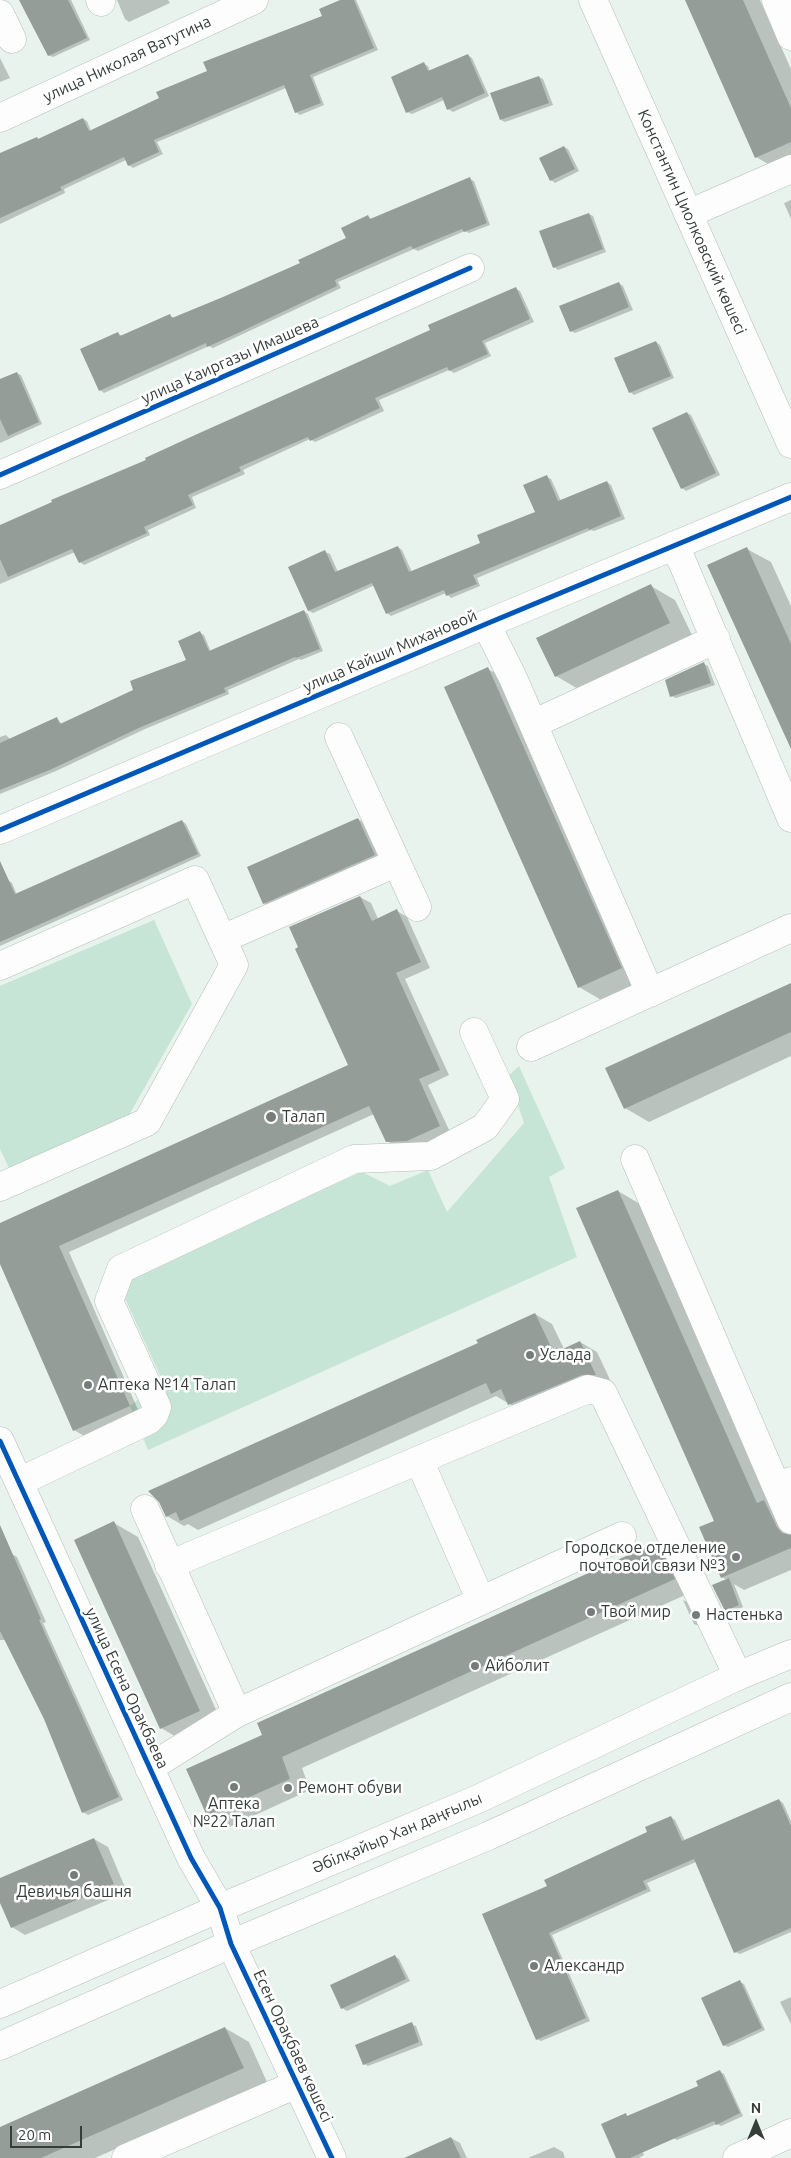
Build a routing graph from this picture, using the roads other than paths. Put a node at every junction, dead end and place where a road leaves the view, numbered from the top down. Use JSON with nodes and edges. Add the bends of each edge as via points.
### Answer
{"nodes":[{"id":1,"x":254,"y":0,"type":"edge"},
{"id":2,"x":593,"y":0,"type":"edge"},
{"id":3,"x":776,"y":0,"type":"edge"},
{"id":4,"x":0,"y":14,"type":"edge"},
{"id":5,"x":791,"y":36,"type":"edge"},
{"id":6,"x":12,"y":39,"type":"dead end"},
{"id":7,"x":0,"y":118,"type":"edge"},
{"id":8,"x":791,"y":169,"type":"edge"},
{"id":9,"x":688,"y":214,"type":"junction"},
{"id":10,"x":470,"y":268,"type":"dead end"},
{"id":11,"x":791,"y":444,"type":"edge"},
{"id":12,"x":0,"y":475,"type":"edge"},
{"id":13,"x":791,"y":497,"type":"edge"},
{"id":14,"x":675,"y":546,"type":"junction"},
{"id":15,"x":486,"y":624,"type":"junction"},
{"id":16,"x":716,"y":639,"type":"junction"},
{"id":17,"x":533,"y":724,"type":"junction"},
{"id":18,"x":339,"y":737,"type":"dead end"},
{"id":19,"x":791,"y":818,"type":"edge"},
{"id":20,"x":0,"y":830,"type":"edge"},
{"id":21,"x":396,"y":863,"type":"junction"},
{"id":22,"x":417,"y":907,"type":"dead end"},
{"id":23,"x":791,"y":928,"type":"edge"},
{"id":24,"x":222,"y":939,"type":"junction"},
{"id":25,"x":0,"y":966,"type":"edge"},
{"id":26,"x":650,"y":993,"type":"junction"},
{"id":27,"x":474,"y":1032,"type":"dead end"},
{"id":28,"x":531,"y":1047,"type":"dead end"},
{"id":29,"x":635,"y":1159,"type":"dead end"},
{"id":30,"x":0,"y":1187,"type":"edge"},
{"id":31,"x":419,"y":1460,"type":"junction"},
{"id":32,"x":7,"y":1464,"type":"edge"},
{"id":33,"x":784,"y":1484,"type":"edge"},
{"id":34,"x":146,"y":1509,"type":"dead end"},
{"id":35,"x":791,"y":1520,"type":"edge"},
{"id":36,"x":622,"y":1536,"type":"dead end"},
{"id":37,"x":169,"y":1565,"type":"junction"},
{"id":38,"x":480,"y":1601,"type":"junction"},
{"id":39,"x":791,"y":1654,"type":"edge"},
{"id":40,"x":738,"y":1676,"type":"junction"},
{"id":41,"x":791,"y":1697,"type":"edge"},
{"id":42,"x":237,"y":1713,"type":"junction"},
{"id":43,"x":149,"y":1768,"type":"junction"},
{"id":44,"x":220,"y":1908,"type":"junction"},
{"id":45,"x":231,"y":1944,"type":"junction"},
{"id":46,"x":0,"y":2004,"type":"edge"},
{"id":47,"x":0,"y":2046,"type":"edge"},
{"id":48,"x":297,"y":2084,"type":"junction"},
{"id":49,"x":791,"y":2133,"type":"edge"},
{"id":50,"x":126,"y":2158,"type":"edge"},
{"id":51,"x":332,"y":2158,"type":"edge"},
{"id":52,"x":737,"y":2158,"type":"edge"}],
"edges":[{"from":1,"to":7,"type":"street","name":"улица Николая Ватутина"},
{"from":2,"to":9,"type":"street","name":"Константин Циолковский көшесі"},
{"from":3,"to":5,"type":"street"},
{"from":4,"to":6,"type":"street"},
{"from":8,"to":9,"type":"street"},
{"from":9,"to":11,"type":"street","name":"Константин Циолковский көшесі"},
{"from":10,"to":12,"type":"street","name":"улица Каиргазы Имашева"},
{"from":13,"to":14,"type":"street","name":"улица Кайши Михановой"},
{"from":14,"to":15,"type":"street","name":"улица Кайши Михановой"},
{"from":14,"to":16,"type":"street"},
{"from":15,"to":17,"type":"street"},
{"from":15,"to":20,"type":"street","name":"улица Кайши Михановой"},
{"from":16,"to":17,"type":"street"},
{"from":16,"to":19,"type":"street"},
{"from":17,"to":26,"type":"street"},
{"from":18,"to":21,"type":"street"},
{"from":21,"to":22,"type":"street"},
{"from":21,"to":24,"type":"street"},
{"from":23,"to":26,"type":"street"},
{"from":24,"to":25,"type":"street","via":[[195,880]]},
{"from":24,"to":30,"type":"street","via":[[234,965],[147,1122]]},
{"from":26,"to":28,"type":"street"},
{"from":27,"to":32,"type":"street","via":[[505,1099],[485,1127],[431,1156],[354,1159],[121,1269],[110,1301],[157,1407],[154,1415],[148,1420]]},
{"from":29,"to":33,"type":"street"},
{"from":31,"to":37,"type":"street"},
{"from":31,"to":38,"type":"street"},
{"from":31,"to":40,"type":"street","via":[[588,1389],[603,1393]]},
{"from":32,"to":43,"type":"street","name":"улица Есена Оракбаева"},
{"from":33,"to":35,"type":"street"},
{"from":34,"to":37,"type":"street"},
{"from":36,"to":38,"type":"street"},
{"from":37,"to":42,"type":"street"},
{"from":38,"to":42,"type":"street"},
{"from":39,"to":40,"type":"street","name":"Әбілқайыр Хан даңғылы"},
{"from":40,"to":44,"type":"street","name":"Әбілқайыр Хан даңғылы","via":[[478,1799]]},
{"from":41,"to":45,"type":"street","via":[[488,1836]]},
{"from":42,"to":43,"type":"street"},
{"from":43,"to":44,"type":"street","name":"улица Есена Оракбаева","via":[[191,1858]]},
{"from":44,"to":45,"type":"street","name":"улица Есена Оракбаева"},
{"from":44,"to":46,"type":"street","name":"Әбілқайыр Хан даңғылы"},
{"from":45,"to":47,"type":"street"},
{"from":45,"to":48,"type":"street","name":"Есен Орақбаев көшесі"},
{"from":48,"to":50,"type":"street"},
{"from":48,"to":51,"type":"street","name":"Есен Орақбаев көшесі"},
{"from":49,"to":52,"type":"street"}]}
